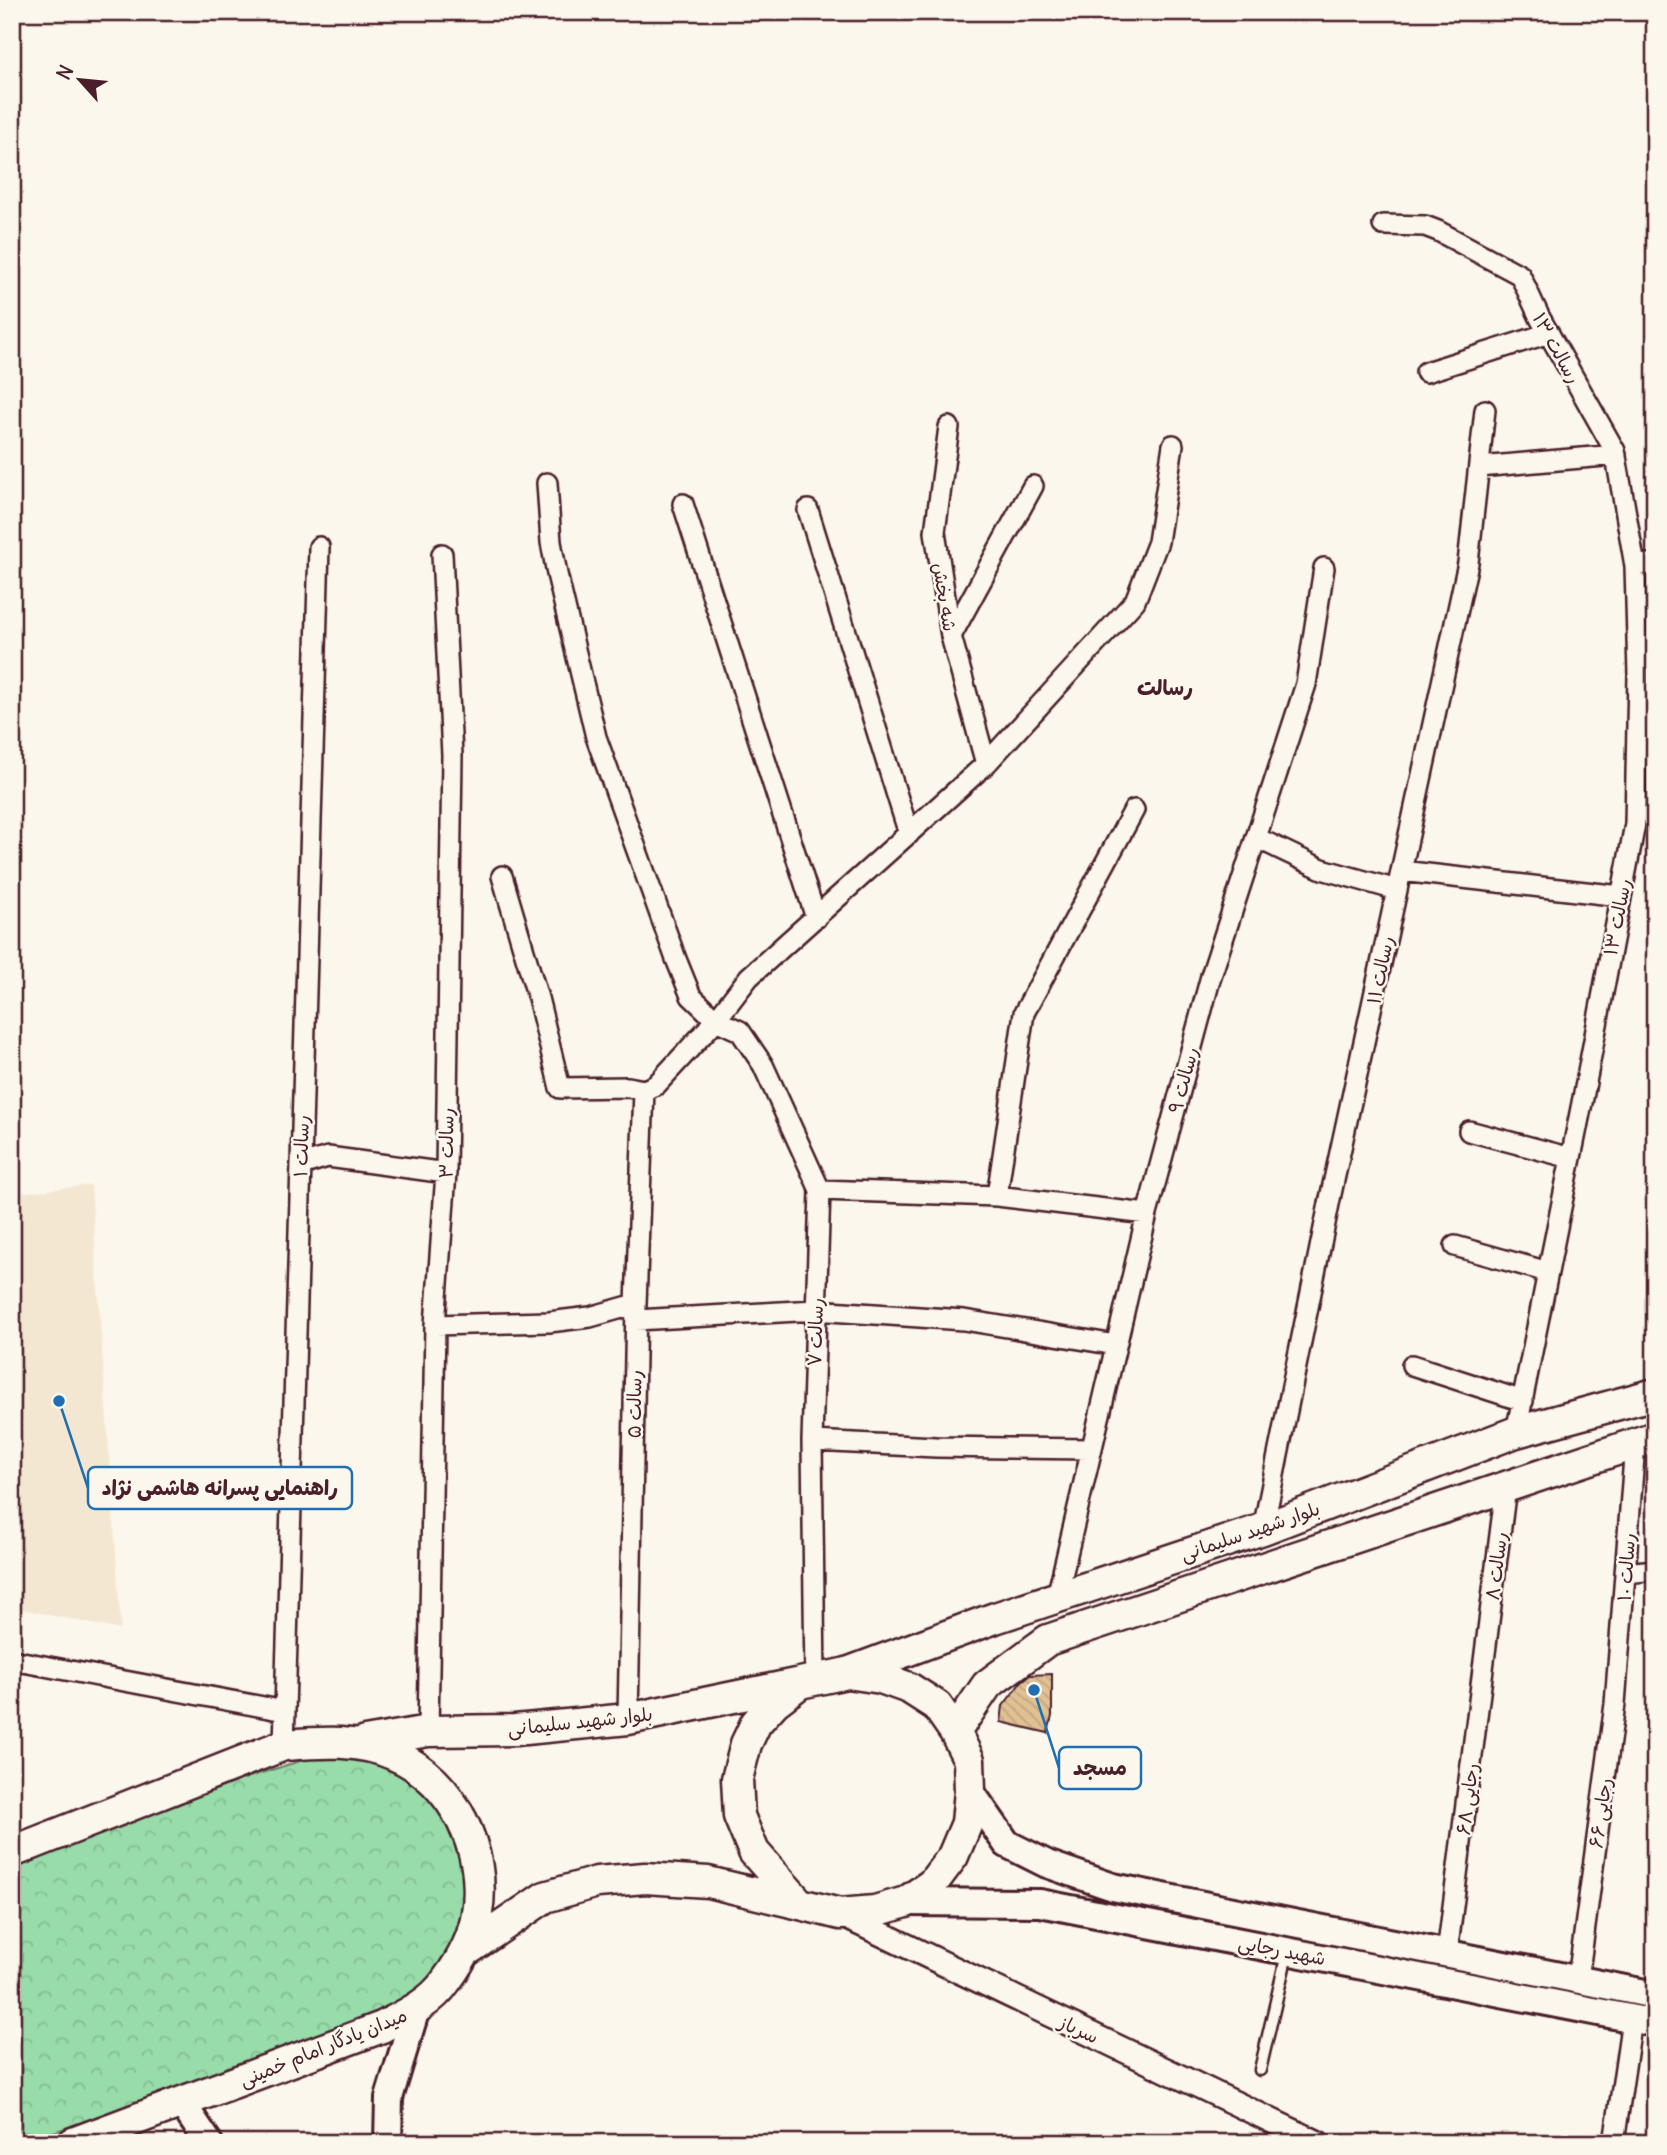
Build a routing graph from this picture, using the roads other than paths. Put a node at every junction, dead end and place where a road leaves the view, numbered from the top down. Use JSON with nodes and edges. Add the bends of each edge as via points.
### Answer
{"nodes":[{"id":1,"x":1383,"y":225,"type":"dead end"},
{"id":2,"x":1549,"y":333,"type":"junction"},
{"id":3,"x":1426,"y":372,"type":"dead end"},
{"id":4,"x":1485,"y":410,"type":"dead end"},
{"id":5,"x":949,"y":427,"type":"dead end"},
{"id":6,"x":1173,"y":445,"type":"dead end"},
{"id":7,"x":1615,"y":455,"type":"junction"},
{"id":8,"x":1479,"y":467,"type":"junction"},
{"id":9,"x":547,"y":483,"type":"dead end"},
{"id":10,"x":1033,"y":486,"type":"dead end"},
{"id":11,"x":683,"y":504,"type":"dead end"},
{"id":12,"x":808,"y":510,"type":"dead end"},
{"id":13,"x":319,"y":547,"type":"dead end"},
{"id":14,"x":442,"y":554,"type":"dead end"},
{"id":15,"x":1655,"y":563,"type":"edge"},
{"id":16,"x":1635,"y":566,"type":"junction"},
{"id":17,"x":1324,"y":568,"type":"dead end"},
{"id":18,"x":951,"y":636,"type":"junction"},
{"id":19,"x":986,"y":764,"type":"junction"},
{"id":20,"x":1133,"y":810,"type":"dead end"},
{"id":21,"x":1635,"y":824,"type":"junction"},
{"id":22,"x":1655,"y":827,"type":"edge"},
{"id":23,"x":909,"y":834,"type":"junction"},
{"id":24,"x":1256,"y":838,"type":"junction"},
{"id":25,"x":502,"y":876,"type":"dead end"},
{"id":26,"x":1399,"y":881,"type":"junction"},
{"id":27,"x":1621,"y":896,"type":"junction"},
{"id":28,"x":816,"y":918,"type":"junction"},
{"id":29,"x":716,"y":1020,"type":"junction"},
{"id":30,"x":644,"y":1090,"type":"junction"},
{"id":31,"x":1469,"y":1131,"type":"dead end"},
{"id":32,"x":1571,"y":1158,"type":"junction"},
{"id":33,"x":301,"y":1165,"type":"junction"},
{"id":34,"x":446,"y":1173,"type":"junction"},
{"id":35,"x":820,"y":1190,"type":"junction"},
{"id":36,"x":997,"y":1196,"type":"junction"},
{"id":37,"x":1147,"y":1214,"type":"junction"},
{"id":38,"x":1455,"y":1246,"type":"dead end"},
{"id":39,"x":1548,"y":1272,"type":"junction"},
{"id":40,"x":815,"y":1310,"type":"junction"},
{"id":41,"x":636,"y":1312,"type":"junction"},
{"id":42,"x":435,"y":1325,"type":"junction"},
{"id":43,"x":1116,"y":1345,"type":"junction"},
{"id":44,"x":1412,"y":1365,"type":"dead end"},
{"id":45,"x":1655,"y":1394,"type":"edge"},
{"id":46,"x":1522,"y":1401,"type":"junction"},
{"id":47,"x":1516,"y":1433,"type":"junction"},
{"id":48,"x":812,"y":1441,"type":"junction"},
{"id":49,"x":1645,"y":1441,"type":"edge"},
{"id":50,"x":1092,"y":1449,"type":"junction"},
{"id":51,"x":1506,"y":1487,"type":"junction"},
{"id":52,"x":1263,"y":1529,"type":"junction"},
{"id":53,"x":1655,"y":1570,"type":"edge"},
{"id":54,"x":1625,"y":1573,"type":"junction"},
{"id":55,"x":1057,"y":1597,"type":"junction"},
{"id":56,"x":1486,"y":1645,"type":"joint"},
{"id":57,"x":1619,"y":1647,"type":"joint"},
{"id":58,"x":12,"y":1660,"type":"edge"},
{"id":59,"x":847,"y":1674,"type":"junction"},
{"id":60,"x":807,"y":1681,"type":"junction"},
{"id":61,"x":285,"y":1711,"type":"junction"},
{"id":62,"x":628,"y":1719,"type":"junction"},
{"id":63,"x":428,"y":1731,"type":"junction"},
{"id":64,"x":955,"y":1732,"type":"junction"},
{"id":65,"x":359,"y":1743,"type":"junction"},
{"id":66,"x":284,"y":1745,"type":"junction"},
{"id":67,"x":971,"y":1791,"type":"junction"},
{"id":68,"x":12,"y":1852,"type":"edge"},
{"id":69,"x":906,"y":1902,"type":"junction"},
{"id":70,"x":800,"y":1904,"type":"junction"},
{"id":71,"x":840,"y":1914,"type":"junction"},
{"id":72,"x":466,"y":1951,"type":"junction"},
{"id":73,"x":1288,"y":1951,"type":"junction"},
{"id":74,"x":1447,"y":1954,"type":"junction"},
{"id":75,"x":1578,"y":1979,"type":"junction"},
{"id":76,"x":1655,"y":1994,"type":"edge"},
{"id":77,"x":416,"y":2009,"type":"junction"},
{"id":78,"x":1643,"y":2021,"type":"edge"},
{"id":79,"x":1260,"y":2070,"type":"dead end"},
{"id":80,"x":181,"y":2102,"type":"junction"},
{"id":81,"x":73,"y":2143,"type":"edge"},
{"id":82,"x":209,"y":2143,"type":"edge"},
{"id":83,"x":388,"y":2143,"type":"edge"},
{"id":84,"x":1318,"y":2143,"type":"edge"},
{"id":85,"x":1614,"y":2143,"type":"edge"}],
"edges":[{"from":1,"to":2,"type":"street","name":"رسالت ۱۳","via":[[1426,226],[1520,275]]},
{"from":2,"to":3,"type":"street"},
{"from":2,"to":7,"type":"street","name":"رسالت ۱۳"},
{"from":4,"to":8,"type":"street","name":"رسالت ۱۱"},
{"from":5,"to":18,"type":"street","name":"شه بخش","via":[[935,532]]},
{"from":6,"to":19,"type":"street","via":[[1158,542],[1135,601]]},
{"from":7,"to":8,"type":"street"},
{"from":7,"to":16,"type":"street","name":"رسالت ۱۳"},
{"from":8,"to":26,"type":"street","name":"رسالت ۱۱","via":[[1468,563]]},
{"from":9,"to":29,"type":"street","name":"رسالت ۷","via":[[557,574],[596,737],[691,996]]},
{"from":10,"to":18,"type":"street"},
{"from":11,"to":28,"type":"street"},
{"from":12,"to":23,"type":"street"},
{"from":13,"to":33,"type":"street","name":"رسالت ۱"},
{"from":14,"to":34,"type":"street","name":"رسالت ۳","via":[[452,755]]},
{"from":15,"to":16,"type":"street"},
{"from":16,"to":21,"type":"street","name":"رسالت ۱۳"},
{"from":17,"to":24,"type":"street","name":"رسالت ۹","via":[[1306,684]]},
{"from":18,"to":19,"type":"street","name":"شه بخش"},
{"from":19,"to":23,"type":"street"},
{"from":20,"to":36,"type":"street","via":[[1024,1013]]},
{"from":21,"to":22,"type":"street"},
{"from":21,"to":27,"type":"street","name":"رسالت ۱۳"},
{"from":23,"to":28,"type":"street"},
{"from":24,"to":26,"type":"street","via":[[1322,869]]},
{"from":24,"to":37,"type":"street","name":"رسالت ۹","via":[[1211,976]]},
{"from":25,"to":30,"type":"street","via":[[560,1088]]},
{"from":26,"to":27,"type":"street"},
{"from":26,"to":52,"type":"street","name":"رسالت ۱۱"},
{"from":27,"to":32,"type":"street","name":"رسالت ۱۳"},
{"from":28,"to":29,"type":"street","via":[[749,977]]},
{"from":29,"to":30,"type":"street","via":[[656,1085]]},
{"from":29,"to":35,"type":"street","name":"رسالت ۷","via":[[740,1031],[763,1065]]},
{"from":30,"to":41,"type":"street","name":"رسالت ۵"},
{"from":31,"to":32,"type":"street"},
{"from":32,"to":39,"type":"street","name":"رسالت ۱۳"},
{"from":33,"to":34,"type":"street","via":[[328,1157]]},
{"from":33,"to":61,"type":"street","name":"رسالت ۱"},
{"from":34,"to":42,"type":"street","name":"رسالت ۳"},
{"from":35,"to":36,"type":"street"},
{"from":35,"to":40,"type":"street","name":"رسالت ۷"},
{"from":36,"to":37,"type":"street"},
{"from":37,"to":43,"type":"street","name":"رسالت ۹"},
{"from":38,"to":39,"type":"street"},
{"from":39,"to":46,"type":"street","name":"رسالت ۱۳"},
{"from":40,"to":41,"type":"street"},
{"from":40,"to":43,"type":"street","via":[[964,1320]]},
{"from":40,"to":48,"type":"street","name":"رسالت ۷"},
{"from":41,"to":42,"type":"street","via":[[550,1322]]},
{"from":41,"to":62,"type":"street","name":"رسالت ۵"},
{"from":42,"to":63,"type":"street","name":"رسالت ۳"},
{"from":43,"to":50,"type":"street","name":"رسالت ۹"},
{"from":44,"to":46,"type":"street"},
{"from":45,"to":47,"type":"main road","name":"بلوار شهید سلیمانی"},
{"from":46,"to":47,"type":"street","name":"رسالت ۱۳"},
{"from":47,"to":52,"type":"main road","name":"بلوار شهید سلیمانی"},
{"from":48,"to":50,"type":"street"},
{"from":48,"to":60,"type":"street","name":"رسالت ۷"},
{"from":49,"to":51,"type":"main road","name":"بلوار شهید سلیمانی"},
{"from":49,"to":54,"type":"street","name":"رسالت ۱۰"},
{"from":50,"to":55,"type":"street","name":"رسالت ۹"},
{"from":51,"to":56,"type":"street","name":"رسالت ۸"},
{"from":51,"to":64,"type":"main road","name":"بلوار شهید سلیمانی","via":[[1048,1640],[987,1685]]},
{"from":52,"to":55,"type":"main road","name":"بلوار شهید سلیمانی"},
{"from":53,"to":54,"type":"street"},
{"from":54,"to":57,"type":"street","name":"رسالت ۱۰"},
{"from":55,"to":59,"type":"main road","name":"بلوار شهید سلیمانی"},
{"from":56,"to":74,"type":"street","name":"رجایی ۶۸"},
{"from":57,"to":75,"type":"street","name":"رجایی ۶۶"},
{"from":58,"to":61,"type":"street"},
{"from":59,"to":60,"type":"main road"},
{"from":59,"to":64,"type":"main road","via":[[881,1678],[909,1688],[937,1706]]},
{"from":60,"to":62,"type":"main road","name":"بلوار شهید سلیمانی"},
{"from":60,"to":70,"type":"main road","via":[[775,1702],[756,1723],[737,1779],[739,1816],[754,1852]]},
{"from":61,"to":66,"type":"street","name":"رسالت ۱"},
{"from":62,"to":63,"type":"main road","name":"بلوار شهید سلیمانی","via":[[515,1730]]},
{"from":63,"to":65,"type":"main road","name":"بلوار شهید سلیمانی"},
{"from":64,"to":67,"type":"main road","via":[[969,1760]]},
{"from":65,"to":66,"type":"main road","name":"میدان یادگار امام خمینی"},
{"from":65,"to":72,"type":"main road","name":"میدان یادگار امام خمینی","via":[[396,1755],[428,1776],[454,1804],[471,1838],[479,1876],[477,1914]]},
{"from":66,"to":68,"type":"main road","name":"میدان یادگار امام خمینی"},
{"from":67,"to":69,"type":"main road","via":[[967,1823],[953,1856],[932,1884]]},
{"from":67,"to":74,"type":"main road","name":"شهید رجایی","via":[[1007,1844],[1060,1869],[1113,1887]]},
{"from":69,"to":71,"type":"main road"},
{"from":69,"to":73,"type":"main road","name":"شهید رجایی","via":[[1040,1903]]},
{"from":70,"to":71,"type":"main road"},
{"from":70,"to":72,"type":"main road","via":[[708,1882],[645,1878],[597,1882],[545,1897]]},
{"from":71,"to":84,"type":"street","name":"سرباز"},
{"from":72,"to":77,"type":"main road","name":"میدان یادگار امام خمینی","via":[[445,1983]]},
{"from":73,"to":78,"type":"main road","name":"شهید رجایی"},
{"from":73,"to":79,"type":"lane"},
{"from":74,"to":75,"type":"main road","name":"شهید رجایی"},
{"from":75,"to":76,"type":"main road","name":"شهید رجایی"},
{"from":77,"to":80,"type":"main road","name":"میدان یادگار امام خمینی","via":[[382,2027]]},
{"from":77,"to":83,"type":"main road","via":[[389,2098]]},
{"from":78,"to":85,"type":"street"},
{"from":80,"to":81,"type":"main road","name":"میدان یادگار امام خمینی"},
{"from":80,"to":82,"type":"main road"}]}
